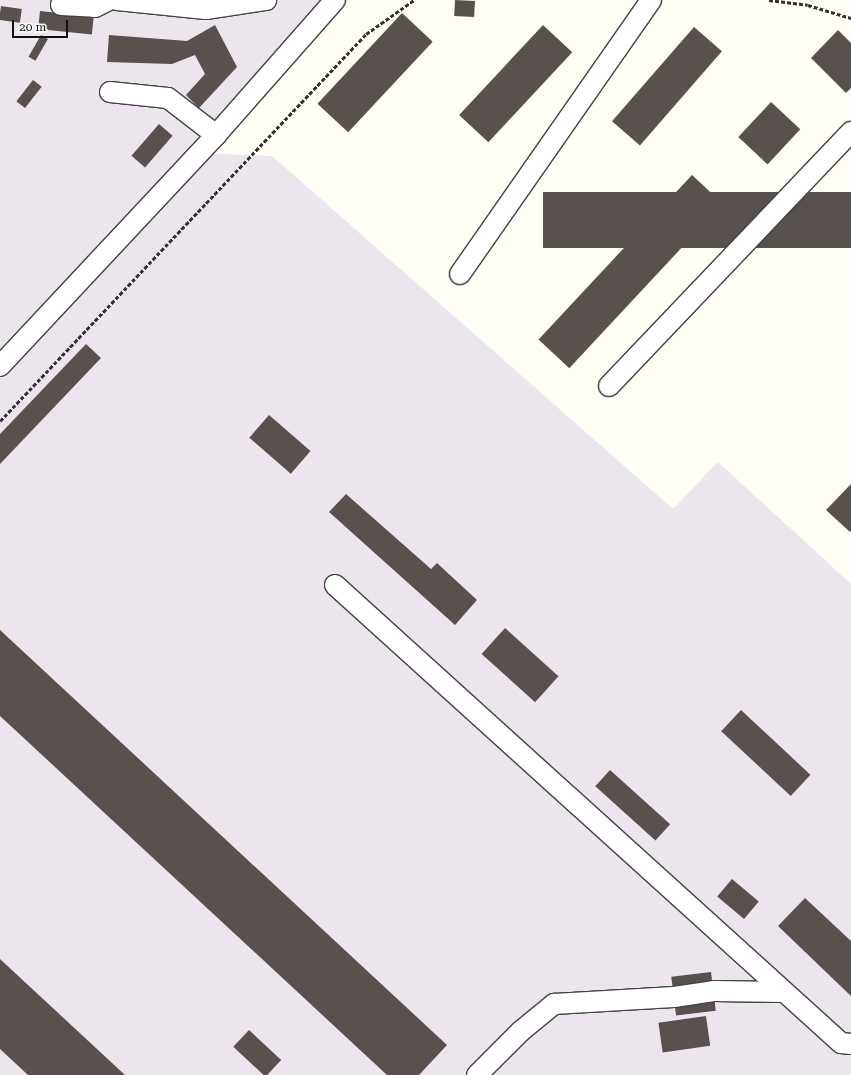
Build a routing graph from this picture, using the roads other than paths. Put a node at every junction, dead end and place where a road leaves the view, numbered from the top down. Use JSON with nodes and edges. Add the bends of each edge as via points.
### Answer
{"nodes":[{"id":1,"x":109,"y":0,"type":"edge"},
{"id":2,"x":117,"y":0,"type":"edge"},
{"id":3,"x":266,"y":0,"type":"edge"},
{"id":4,"x":335,"y":0,"type":"edge"},
{"id":5,"x":651,"y":0,"type":"edge"},
{"id":6,"x":61,"y":5,"type":"dead end"},
{"id":7,"x":110,"y":92,"type":"dead end"},
{"id":8,"x":851,"y":132,"type":"edge"},
{"id":9,"x":216,"y":135,"type":"junction"},
{"id":10,"x":460,"y":274,"type":"dead end"},
{"id":11,"x":3,"y":359,"type":"edge"},
{"id":12,"x":609,"y":386,"type":"dead end"},
{"id":13,"x":335,"y":585,"type":"dead end"},
{"id":14,"x":784,"y":992,"type":"junction"},
{"id":15,"x":851,"y":1044,"type":"edge"},
{"id":16,"x":477,"y":1075,"type":"edge"}],
"edges":[{"from":1,"to":6,"type":"street","via":[[95,7]]},
{"from":2,"to":3,"type":"street","via":[[206,9]]},
{"from":4,"to":9,"type":"street"},
{"from":5,"to":10,"type":"street"},
{"from":7,"to":9,"type":"street","via":[[168,98]]},
{"from":8,"to":12,"type":"street"},
{"from":9,"to":11,"type":"street"},
{"from":13,"to":14,"type":"street"},
{"from":14,"to":15,"type":"street","via":[[841,1043]]},
{"from":14,"to":16,"type":"street","via":[[714,991],[674,997],[554,1004],[521,1031]]}]}
